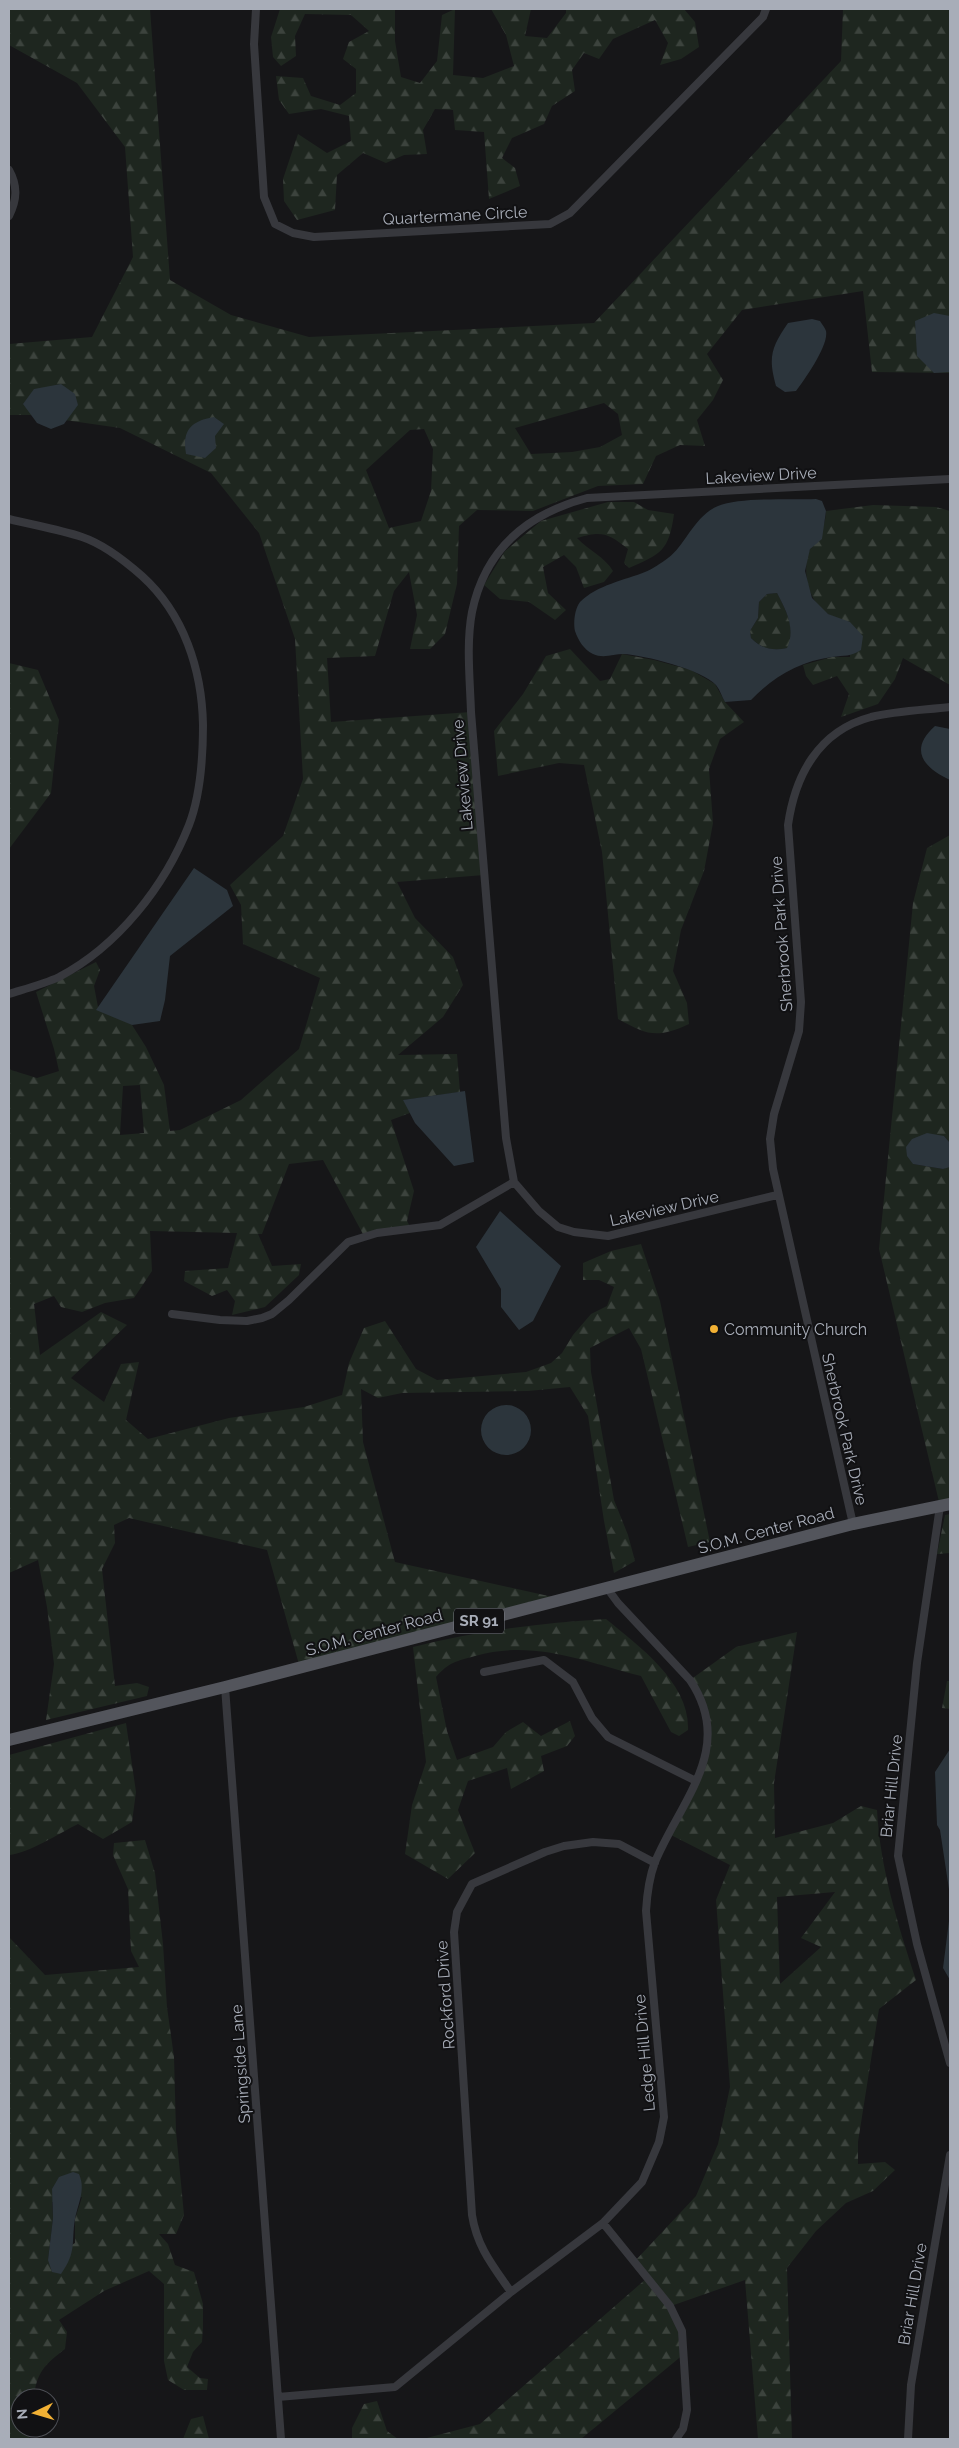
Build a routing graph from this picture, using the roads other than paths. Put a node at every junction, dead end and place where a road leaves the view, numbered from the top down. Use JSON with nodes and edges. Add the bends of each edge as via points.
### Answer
{"nodes":[{"id":1,"x":256,"y":9,"type":"edge"},
{"id":2,"x":766,"y":9,"type":"edge"},
{"id":3,"x":9,"y":170,"type":"edge"},
{"id":4,"x":9,"y":216,"type":"edge"},
{"id":5,"x":950,"y":479,"type":"edge"},
{"id":6,"x":9,"y":519,"type":"edge"},
{"id":7,"x":950,"y":707,"type":"edge"},
{"id":8,"x":9,"y":994,"type":"edge"},
{"id":9,"x":514,"y":1182,"type":"junction"},
{"id":10,"x":778,"y":1194,"type":"junction"},
{"id":11,"x":172,"y":1314,"type":"dead end"},
{"id":12,"x":945,"y":1505,"type":"edge"},
{"id":13,"x":853,"y":1524,"type":"junction"},
{"id":14,"x":607,"y":1588,"type":"junction"},
{"id":15,"x":484,"y":1672,"type":"dead end"},
{"id":16,"x":225,"y":1687,"type":"junction"},
{"id":17,"x":9,"y":1740,"type":"edge"},
{"id":18,"x":696,"y":1781,"type":"junction"},
{"id":19,"x":655,"y":1863,"type":"junction"},
{"id":20,"x":950,"y":2063,"type":"edge"},
{"id":21,"x":950,"y":2155,"type":"edge"},
{"id":22,"x":603,"y":2223,"type":"junction"},
{"id":23,"x":511,"y":2292,"type":"junction"},
{"id":24,"x":278,"y":2397,"type":"junction"},
{"id":25,"x":281,"y":2439,"type":"edge"},
{"id":26,"x":676,"y":2439,"type":"edge"},
{"id":27,"x":908,"y":2439,"type":"edge"}],
"edges":[{"from":1,"to":2,"type":"street","name":"Quartermane Circle","via":[[254,44],[264,197],[275,224],[293,233],[314,237],[550,224],[570,212],[763,17]]},
{"from":3,"to":4,"type":"street","via":[[14,178],[16,197]]},
{"from":5,"to":9,"type":"street","name":"Lakeview Drive","via":[[587,498],[535,518],[510,537],[492,560],[472,614],[469,649],[471,712],[506,1138]]},
{"from":6,"to":8,"type":"street","via":[[83,537],[115,555],[142,576],[165,602],[196,663],[203,697],[203,750],[189,824],[171,864],[144,904],[118,934],[86,959],[58,977]]},
{"from":7,"to":10,"type":"street","name":"Sherbrook Park Drive","via":[[869,718],[842,729],[820,746],[803,770],[791,800],[788,825],[802,1002],[799,1031],[774,1114],[770,1139]]},
{"from":9,"to":10,"type":"street","name":"Lakeview Drive","via":[[558,1227],[608,1236]]},
{"from":9,"to":11,"type":"street","via":[[440,1225],[377,1233],[348,1242],[289,1300],[262,1318],[220,1320]]},
{"from":10,"to":13,"type":"street","name":"Sherbrook Park Drive"},
{"from":12,"to":13,"type":"main road","name":"S.O.M. Center Road","number":"SR 91"},
{"from":12,"to":20,"type":"street","name":"Briar Hill Drive","via":[[917,1664],[898,1856],[916,1944]]},
{"from":13,"to":14,"type":"main road","name":"S.O.M. Center Road","number":"SR 91"},
{"from":14,"to":16,"type":"main road","name":"S.O.M. Center Road","number":"SR 91"},
{"from":14,"to":18,"type":"street","name":"Ledge Hill Drive","via":[[698,1692],[708,1728],[708,1752]]},
{"from":15,"to":18,"type":"street","via":[[544,1660],[573,1682],[592,1718],[608,1737]]},
{"from":16,"to":17,"type":"main road","name":"S.O.M. Center Road","number":"SR 91"},
{"from":16,"to":24,"type":"street","name":"Springside Lane"},
{"from":18,"to":19,"type":"street","name":"Ledge Hill Drive"},
{"from":19,"to":22,"type":"street","name":"Ledge Hill Drive","via":[[646,1911],[664,2117],[659,2142],[642,2182]]},
{"from":19,"to":23,"type":"street","name":"Rockford Drive","via":[[619,1844],[593,1842],[564,1846],[472,1884],[457,1912],[454,1932],[472,2215],[475,2236],[482,2250]]},
{"from":21,"to":27,"type":"street","name":"Briar Hill Drive","via":[[911,2384]]},
{"from":22,"to":23,"type":"street","name":"Ledge Hill Drive"},
{"from":22,"to":26,"type":"street","via":[[670,2306],[682,2331],[687,2410],[683,2429]]},
{"from":23,"to":24,"type":"street","name":"Ledge Hill Drive","via":[[395,2387]]},
{"from":24,"to":25,"type":"street","name":"Springside Lane"}]}
